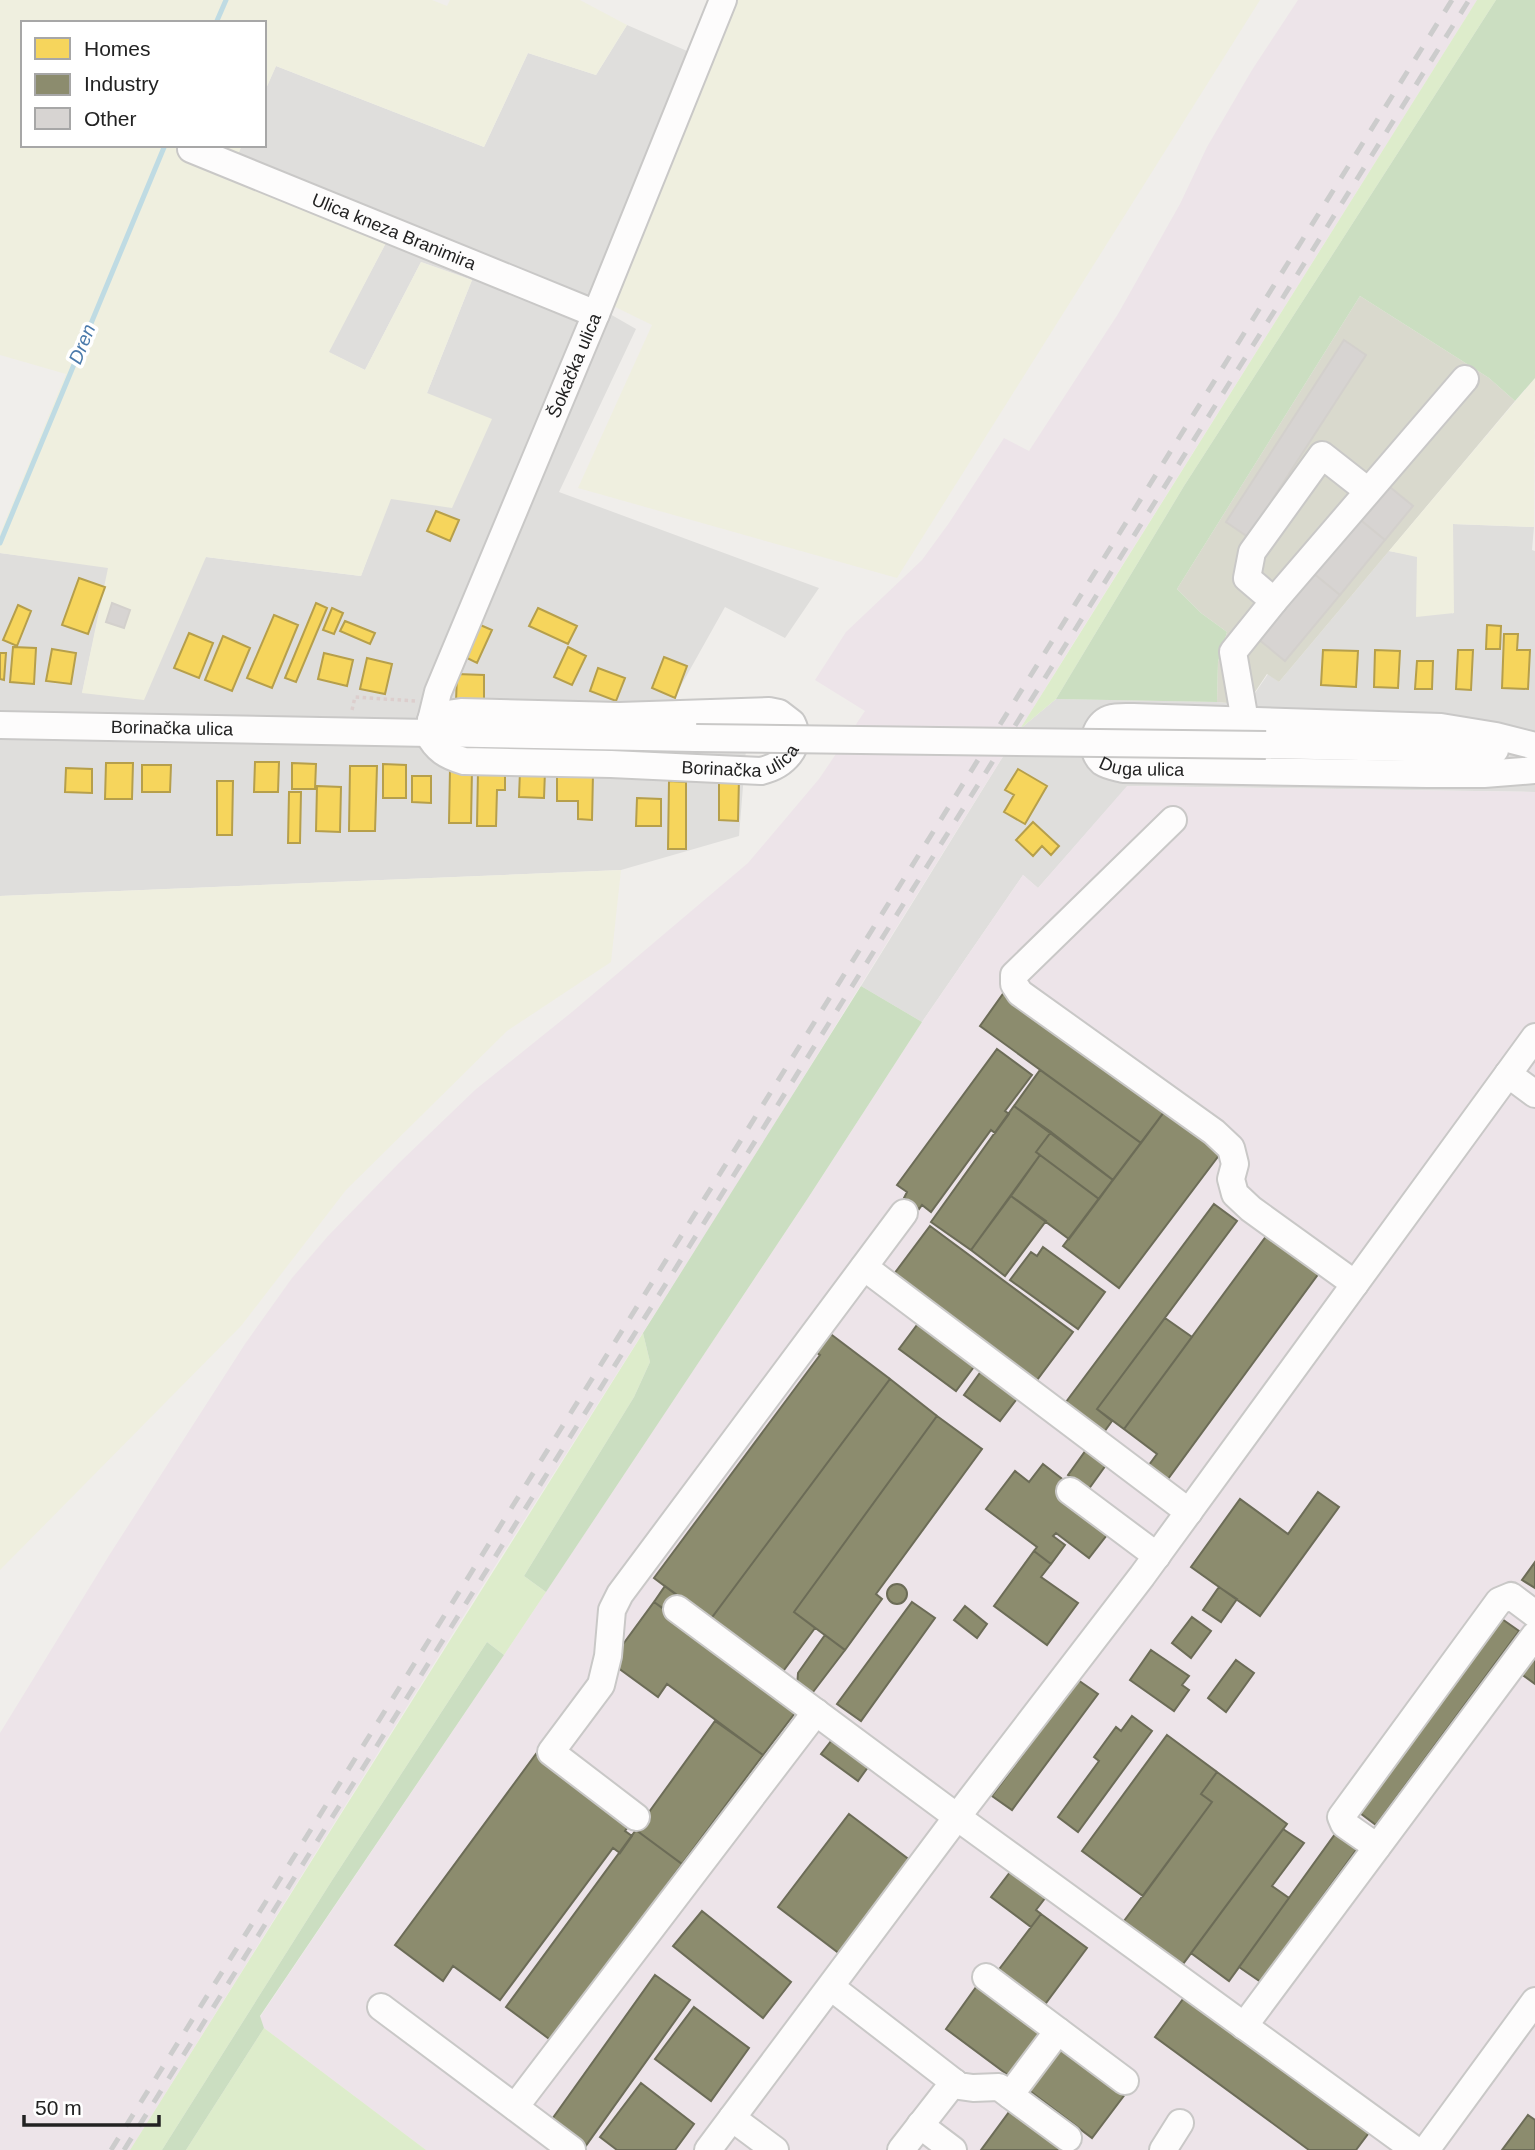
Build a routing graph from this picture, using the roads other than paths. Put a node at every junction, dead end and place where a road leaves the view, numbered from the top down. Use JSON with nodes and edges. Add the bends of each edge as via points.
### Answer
{"nodes":[{"id":1,"x":723,"y":0,"type":"edge"},
{"id":2,"x":191,"y":149,"type":"dead end"},
{"id":3,"x":596,"y":314,"type":"junction"},
{"id":4,"x":1465,"y":379,"type":"dead end"},
{"id":5,"x":1368,"y":491,"type":"junction"},
{"id":6,"x":1274,"y":601,"type":"junction"},
{"id":7,"x":1245,"y":721,"type":"junction"},
{"id":8,"x":0,"y":725,"type":"edge"},
{"id":9,"x":429,"y":727,"type":"junction"},
{"id":10,"x":1535,"y":746,"type":"edge"},
{"id":11,"x":1535,"y":753,"type":"edge"},
{"id":12,"x":1535,"y":770,"type":"edge"},
{"id":13,"x":1173,"y":820,"type":"dead end"},
{"id":14,"x":1535,"y":1037,"type":"edge"},
{"id":15,"x":1508,"y":1074,"type":"junction"},
{"id":16,"x":1535,"y":1094,"type":"edge"},
{"id":17,"x":904,"y":1213,"type":"dead end"},
{"id":18,"x":864,"y":1267,"type":"junction"},
{"id":19,"x":1355,"y":1284,"type":"junction"},
{"id":20,"x":1070,"y":1491,"type":"dead end"},
{"id":21,"x":1189,"y":1512,"type":"junction"},
{"id":22,"x":1157,"y":1556,"type":"junction"},
{"id":23,"x":677,"y":1609,"type":"dead end"},
{"id":24,"x":1535,"y":1614,"type":"edge"},
{"id":25,"x":1535,"y":1635,"type":"edge"},
{"id":26,"x":816,"y":1712,"type":"junction"},
{"id":27,"x":636,"y":1816,"type":"dead end"},
{"id":28,"x":957,"y":1817,"type":"junction"},
{"id":29,"x":1377,"y":1847,"type":"junction"},
{"id":30,"x":986,"y":1977,"type":"dead end"},
{"id":31,"x":831,"y":1987,"type":"junction"},
{"id":32,"x":1535,"y":2001,"type":"edge"},
{"id":33,"x":381,"y":2007,"type":"dead end"},
{"id":34,"x":1244,"y":2026,"type":"junction"},
{"id":35,"x":1058,"y":2031,"type":"junction"},
{"id":36,"x":1125,"y":2081,"type":"dead end"},
{"id":37,"x":954,"y":2082,"type":"junction"},
{"id":38,"x":1010,"y":2095,"type":"junction"},
{"id":39,"x":514,"y":2107,"type":"junction"},
{"id":40,"x":732,"y":2118,"type":"junction"},
{"id":41,"x":1180,"y":2123,"type":"dead end"},
{"id":42,"x":920,"y":2125,"type":"junction"},
{"id":43,"x":1068,"y":2138,"type":"dead end"},
{"id":44,"x":572,"y":2150,"type":"edge"},
{"id":45,"x":708,"y":2150,"type":"edge"},
{"id":46,"x":775,"y":2150,"type":"edge"},
{"id":47,"x":901,"y":2150,"type":"edge"},
{"id":48,"x":953,"y":2150,"type":"edge"},
{"id":49,"x":1163,"y":2150,"type":"edge"},
{"id":50,"x":1415,"y":2150,"type":"edge"},
{"id":51,"x":1426,"y":2150,"type":"edge"}],
"edges":[{"from":1,"to":3,"type":"street","name":"Šokačka ulica"},
{"from":2,"to":3,"type":"street","name":"Ulica kneza Branimira"},
{"from":3,"to":9,"type":"street","name":"Šokačka ulica","via":[[438,692]]},
{"from":4,"to":5,"type":"street"},
{"from":5,"to":6,"type":"street"},
{"from":5,"to":6,"type":"street","via":[[1322,455],[1252,552],[1247,578]]},
{"from":6,"to":7,"type":"street","via":[[1233,652]]},
{"from":7,"to":10,"type":"street","name":"Duga ulica","via":[[1441,727]]},
{"from":7,"to":12,"type":"street","name":"Duga ulica","via":[[1114,718],[1104,721],[1094,747],[1103,763],[1123,769],[1461,774]]},
{"from":8,"to":9,"type":"street","name":"Borinačka ulica"},
{"from":9,"to":9,"type":"street","name":"Borinačka ulica","via":[[433,744],[464,761],[761,771],[781,764],[794,748],[796,737],[792,723],[769,710],[619,716],[461,712],[446,714]]},
{"from":9,"to":11,"type":"street","name":"Borinačka ulica","bridge":true,"via":[[696,738]]},
{"from":13,"to":19,"type":"street","via":[[1014,975],[1013,984],[1214,1132],[1231,1148],[1235,1194]]},
{"from":14,"to":15,"type":"street"},
{"from":15,"to":16,"type":"street"},
{"from":15,"to":19,"type":"street"},
{"from":17,"to":18,"type":"street"},
{"from":18,"to":21,"type":"street"},
{"from":18,"to":27,"type":"street","via":[[620,1594],[612,1610],[601,1685],[551,1752]]},
{"from":19,"to":21,"type":"street"},
{"from":20,"to":22,"type":"street"},
{"from":21,"to":22,"type":"street"},
{"from":22,"to":28,"type":"street"},
{"from":23,"to":26,"type":"street"},
{"from":24,"to":29,"type":"street","via":[[1511,1596],[1499,1601],[1341,1817]]},
{"from":25,"to":29,"type":"street"},
{"from":26,"to":28,"type":"street"},
{"from":26,"to":39,"type":"street"},
{"from":28,"to":31,"type":"street"},
{"from":28,"to":34,"type":"street"},
{"from":29,"to":34,"type":"street"},
{"from":30,"to":35,"type":"street"},
{"from":31,"to":37,"type":"street"},
{"from":31,"to":40,"type":"street"},
{"from":32,"to":51,"type":"street"},
{"from":33,"to":39,"type":"street"},
{"from":34,"to":50,"type":"street"},
{"from":35,"to":36,"type":"street"},
{"from":35,"to":38,"type":"street"},
{"from":37,"to":38,"type":"street","via":[[973,2088],[999,2087]]},
{"from":37,"to":42,"type":"street"},
{"from":38,"to":43,"type":"street"},
{"from":39,"to":44,"type":"street"},
{"from":40,"to":45,"type":"street"},
{"from":40,"to":46,"type":"street"},
{"from":41,"to":49,"type":"street"},
{"from":42,"to":47,"type":"street"},
{"from":42,"to":48,"type":"street"}]}
